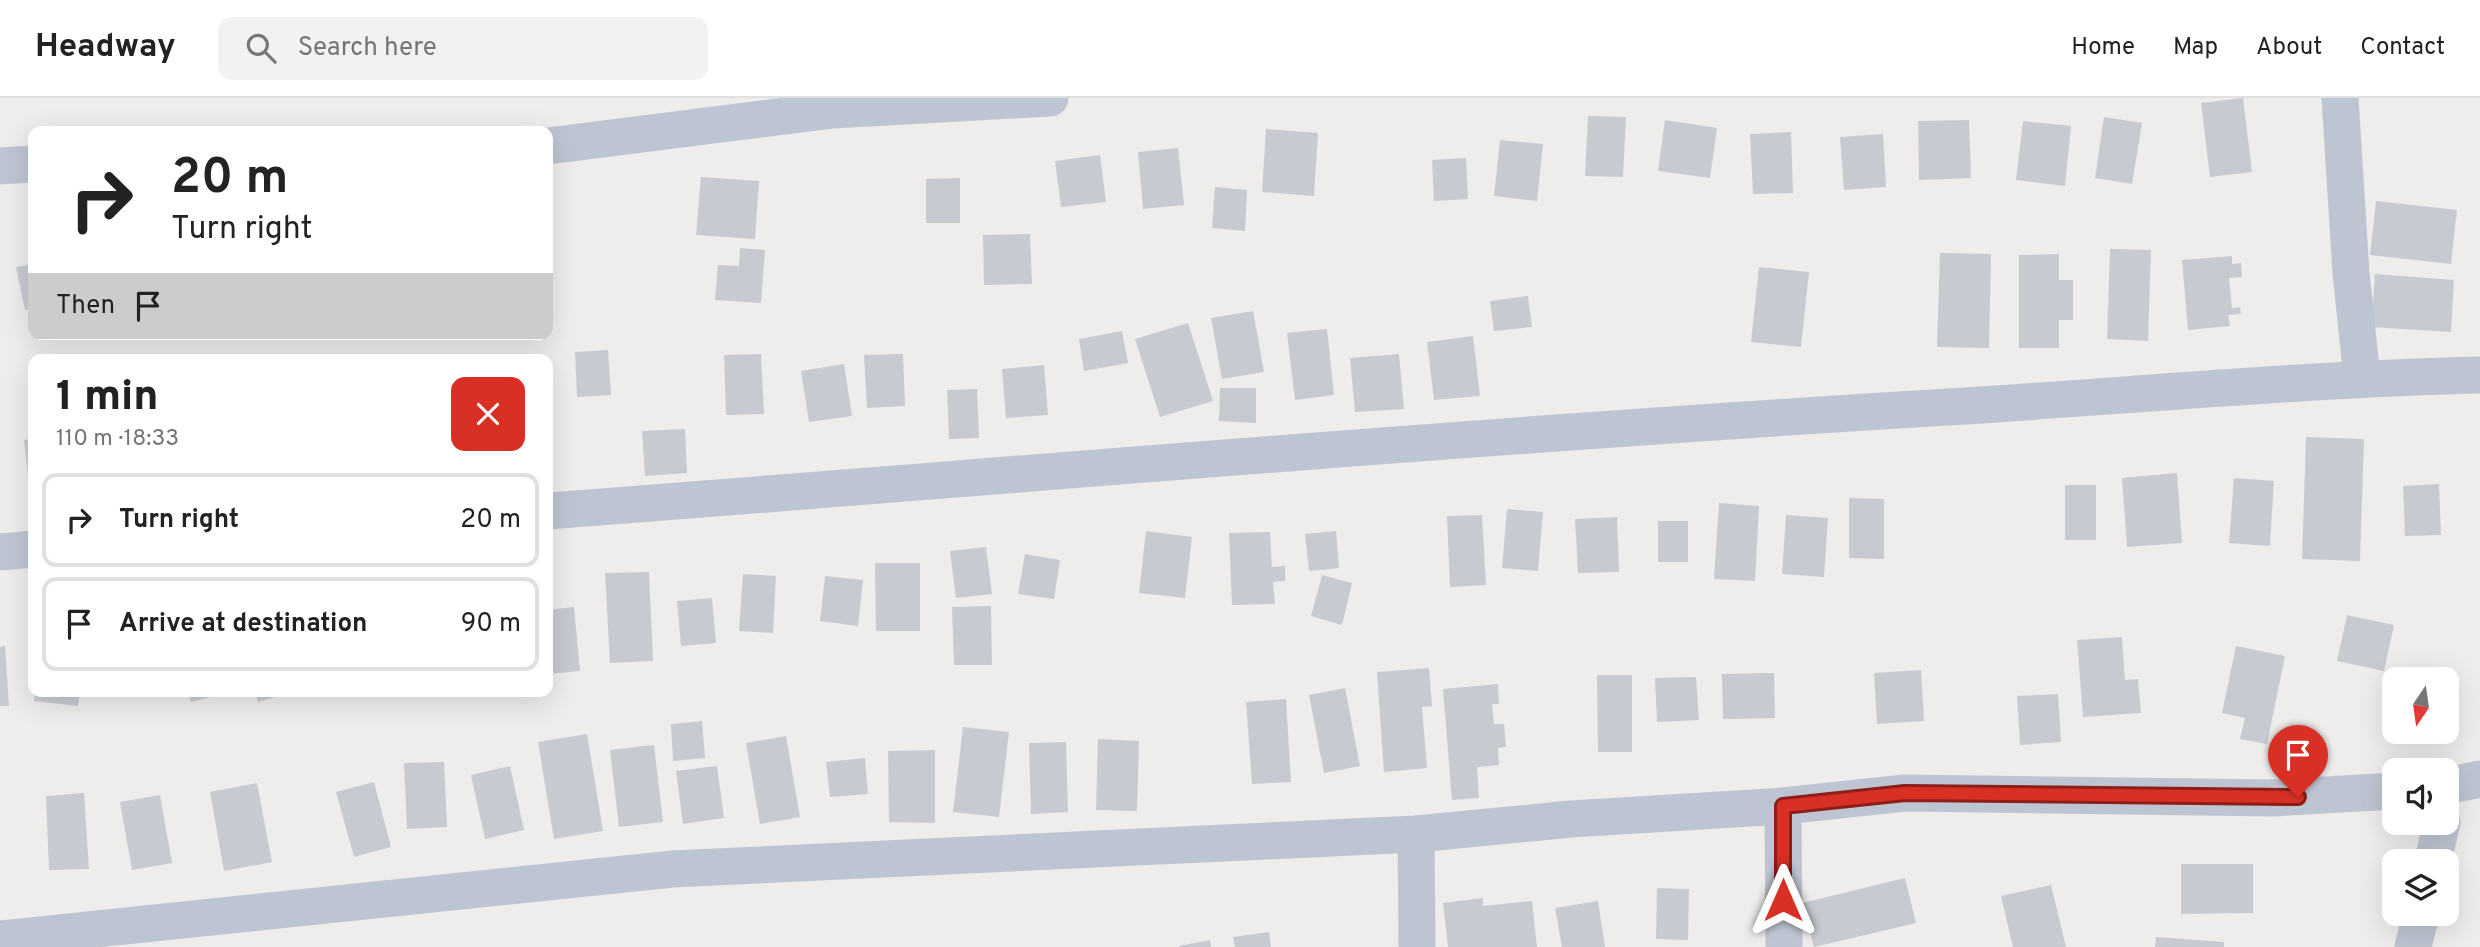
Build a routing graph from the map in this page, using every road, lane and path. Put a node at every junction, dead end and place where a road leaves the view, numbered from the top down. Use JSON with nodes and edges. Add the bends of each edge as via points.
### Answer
{"nodes":[{"id":1,"x":1050,"y":98,"type":"edge"},
{"id":2,"x":2340,"y":98,"type":"edge"},
{"id":3,"x":553,"y":145,"type":"edge"},
{"id":4,"x":28,"y":164,"type":"edge"},
{"id":5,"x":0,"y":166,"type":"edge"},
{"id":6,"x":2480,"y":375,"type":"edge"},
{"id":7,"x":2362,"y":378,"type":"junction"},
{"id":8,"x":553,"y":511,"type":"edge"},
{"id":9,"x":28,"y":549,"type":"edge"},
{"id":10,"x":0,"y":552,"type":"edge"},
{"id":11,"x":2382,"y":792,"type":"edge"},
{"id":12,"x":1783,"y":806,"type":"junction"},
{"id":13,"x":1416,"y":834,"type":"junction"},
{"id":14,"x":2418,"y":926,"type":"edge"},
{"id":15,"x":0,"y":939,"type":"edge"},
{"id":16,"x":1417,"y":947,"type":"edge"},
{"id":17,"x":1784,"y":947,"type":"edge"},
{"id":18,"x":2413,"y":947,"type":"edge"}],
"edges":[{"from":1,"to":3,"type":"street","via":[[833,110]]},
{"from":2,"to":7,"type":"street"},
{"from":4,"to":5,"type":"street"},
{"from":6,"to":7,"type":"street"},
{"from":7,"to":8,"type":"street","via":[[1340,448]]},
{"from":9,"to":10,"type":"street"},
{"from":11,"to":12,"type":"street","via":[[2274,798],[1905,793]]},
{"from":12,"to":13,"type":"street"},
{"from":12,"to":17,"type":"street"},
{"from":13,"to":15,"type":"street","via":[[673,869]]},
{"from":13,"to":16,"type":"street"},
{"from":14,"to":18,"type":"street"}]}
